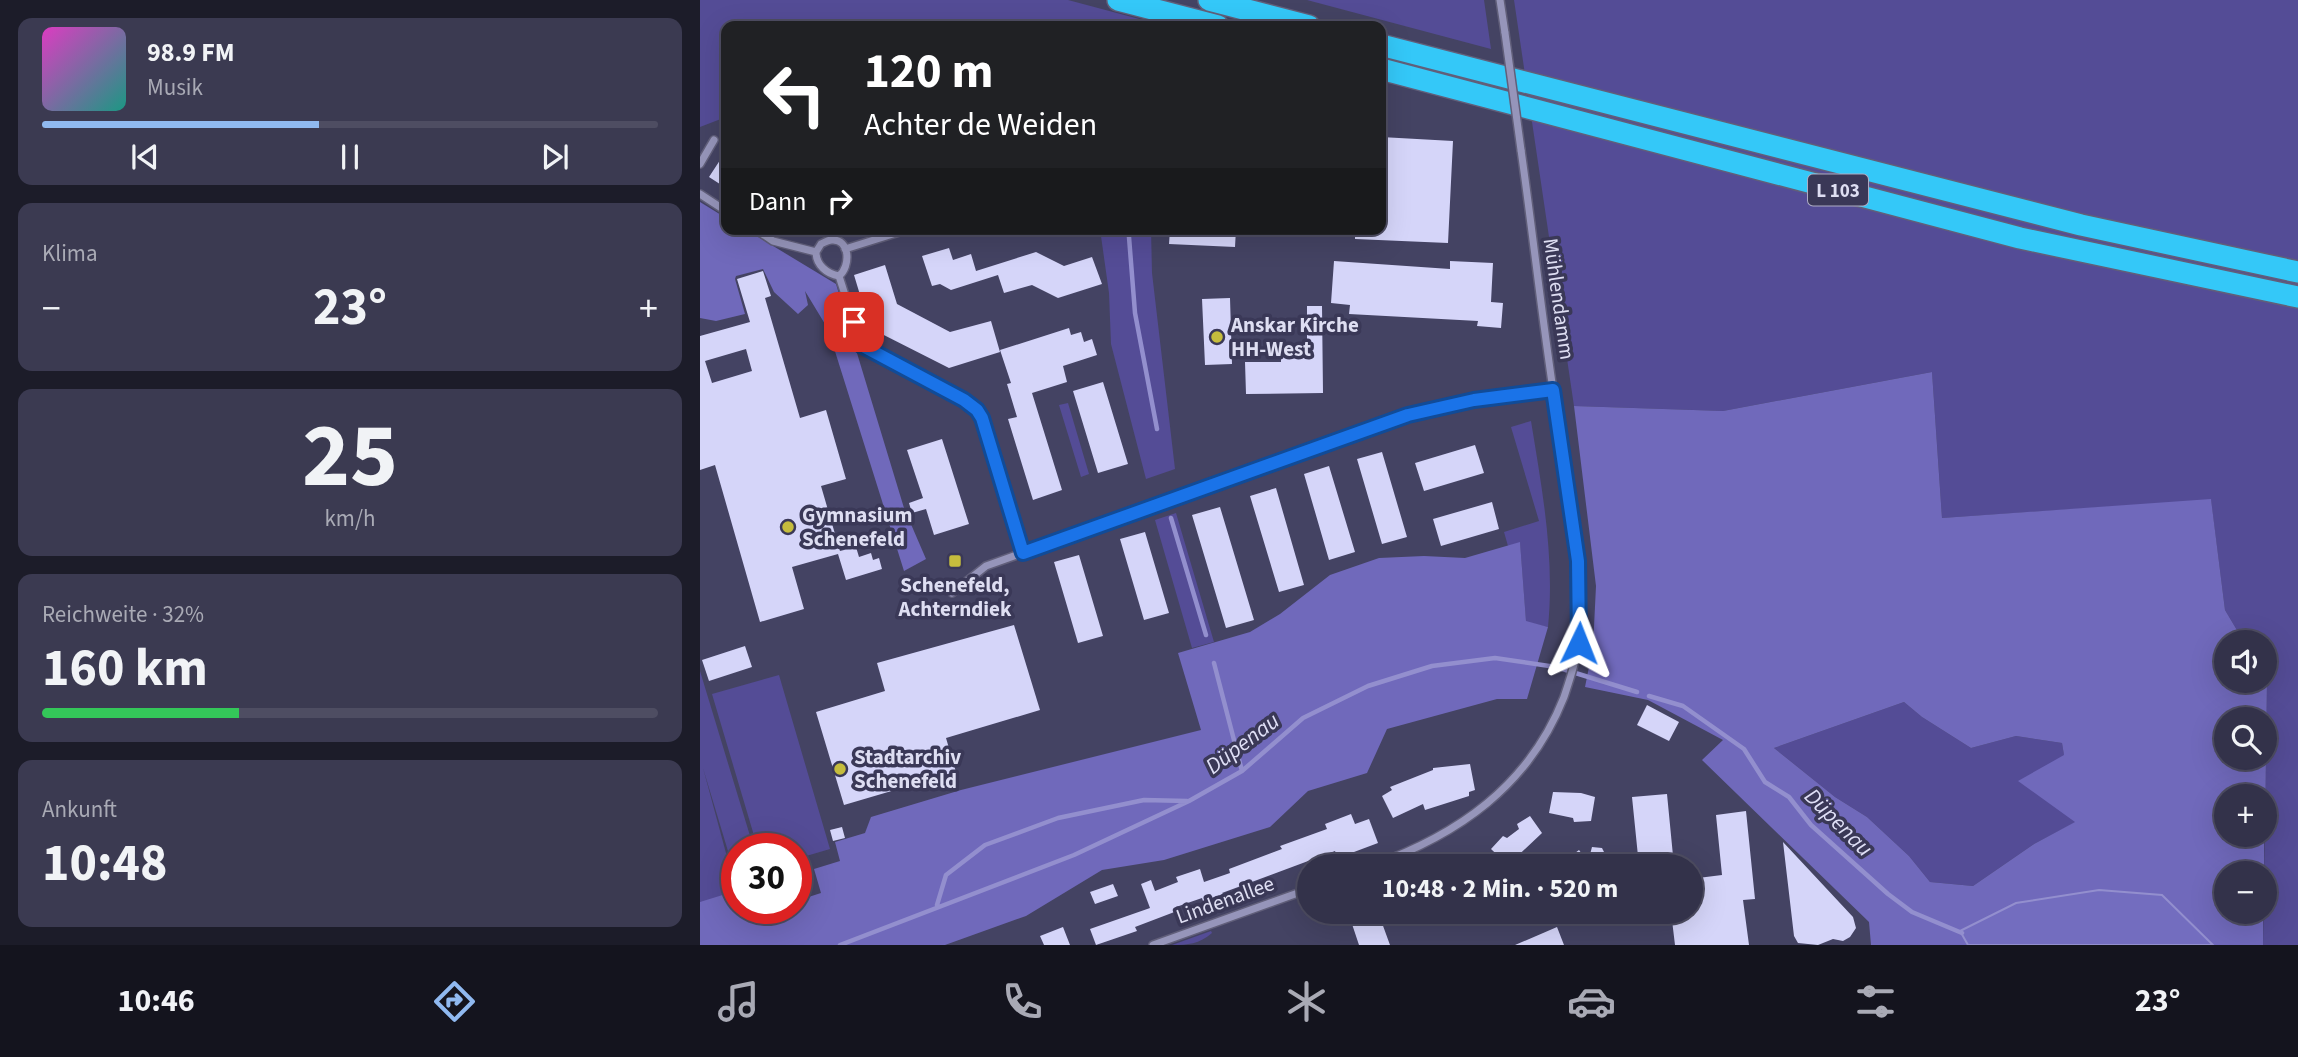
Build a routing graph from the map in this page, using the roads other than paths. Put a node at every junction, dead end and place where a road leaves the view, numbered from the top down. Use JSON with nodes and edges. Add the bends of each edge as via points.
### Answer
{"nodes":[{"id":1,"x":1118,"y":0,"type":"edge"},
{"id":2,"x":1209,"y":0,"type":"edge"},
{"id":3,"x":1500,"y":0,"type":"edge"},
{"id":4,"x":1199,"y":21,"type":"edge"},
{"id":5,"x":1290,"y":21,"type":"edge"},
{"id":6,"x":1386,"y":46,"type":"edge"},
{"id":7,"x":1386,"y":70,"type":"edge"},
{"id":8,"x":714,"y":140,"type":"dead end"},
{"id":9,"x":700,"y":164,"type":"edge"},
{"id":10,"x":700,"y":194,"type":"edge"},
{"id":11,"x":721,"y":208,"type":"edge"},
{"id":12,"x":764,"y":235,"type":"edge"},
{"id":13,"x":890,"y":235,"type":"edge"},
{"id":14,"x":845,"y":249,"type":"junction"},
{"id":15,"x":816,"y":252,"type":"junction"},
{"id":16,"x":2298,"y":272,"type":"edge"},
{"id":17,"x":839,"y":276,"type":"junction"},
{"id":18,"x":2298,"y":297,"type":"edge"},
{"id":19,"x":1553,"y":390,"type":"junction"},
{"id":20,"x":1023,"y":553,"type":"junction"},
{"id":21,"x":952,"y":593,"type":"dead end"},
{"id":22,"x":1400,"y":854,"type":"edge"},
{"id":23,"x":1297,"y":893,"type":"edge"},
{"id":24,"x":1153,"y":945,"type":"edge"}],
"edges":[{"from":1,"to":4,"type":"highway"},
{"from":2,"to":5,"type":"highway"},
{"from":3,"to":19,"type":"street","name":"Mühlendamm","bridge":true},
{"from":6,"to":16,"type":"highway","number":"L 103","via":[[2081,225]]},
{"from":7,"to":18,"type":"highway","number":"L 103","via":[[2020,238]]},
{"from":8,"to":9,"type":"street"},
{"from":10,"to":11,"type":"street"},
{"from":12,"to":15,"type":"street"},
{"from":13,"to":14,"type":"street"},
{"from":14,"to":15,"type":"street","via":[[832,240],[821,243]]},
{"from":14,"to":17,"type":"street","via":[[848,262]]},
{"from":15,"to":17,"type":"street","via":[[819,265]]},
{"from":17,"to":20,"type":"street","via":[[861,345],[977,410]]},
{"from":19,"to":20,"type":"street","via":[[1474,400],[1408,415]]},
{"from":19,"to":22,"type":"street","name":"Mühlendamm","via":[[1578,561],[1579,643],[1568,685],[1535,753],[1508,786],[1436,839]]},
{"from":20,"to":21,"type":"street","via":[[986,566]]},
{"from":23,"to":24,"type":"street","name":"Lindenallee"}]}
